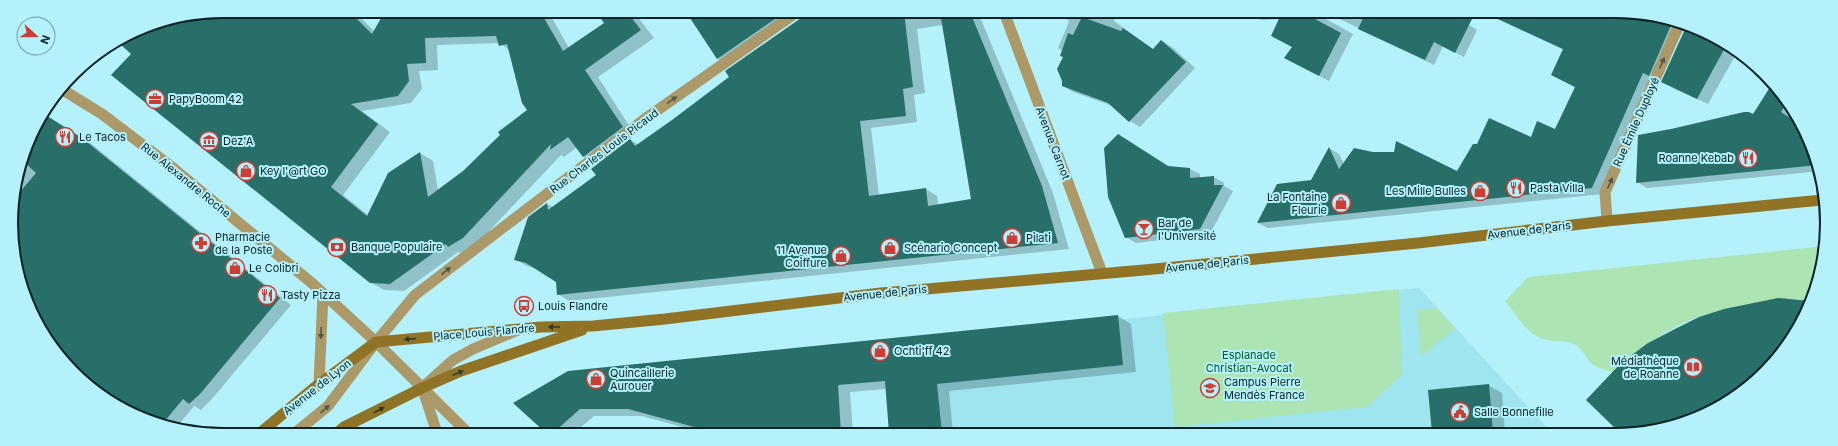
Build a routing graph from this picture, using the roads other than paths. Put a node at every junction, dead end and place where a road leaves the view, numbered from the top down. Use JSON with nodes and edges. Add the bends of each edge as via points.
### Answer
{"nodes":[{"id":1,"x":788,"y":18,"type":"edge"},
{"id":2,"x":1006,"y":18,"type":"edge"},
{"id":3,"x":1678,"y":28,"type":"edge"},
{"id":4,"x":66,"y":92,"type":"edge"},
{"id":5,"x":1819,"y":200,"type":"edge"},
{"id":6,"x":1606,"y":221,"type":"junction"},
{"id":7,"x":1102,"y":273,"type":"junction"},
{"id":8,"x":323,"y":294,"type":"junction"},
{"id":9,"x":593,"y":326,"type":"junction"},
{"id":10,"x":523,"y":328,"type":"junction"},
{"id":11,"x":376,"y":342,"type":"junction"},
{"id":12,"x":319,"y":384,"type":"junction"},
{"id":13,"x":422,"y":388,"type":"junction"},
{"id":14,"x":266,"y":428,"type":"edge"},
{"id":15,"x":301,"y":428,"type":"edge"},
{"id":16,"x":344,"y":428,"type":"edge"},
{"id":17,"x":435,"y":428,"type":"edge"},
{"id":18,"x":463,"y":428,"type":"edge"}],
"edges":[{"from":11,"to":1,"type":"street","name":"Rue Charles Louis Picaud","one_way":true,"via":[[415,295],[642,121]]},
{"from":2,"to":7,"type":"street","name":"Avenue Carnot"},
{"from":6,"to":3,"type":"street","name":"Rue Émile Duployé","one_way":true,"via":[[1606,192]]},
{"from":4,"to":8,"type":"street","name":"Rue Alexandre Roche","via":[[102,114],[173,168]]},
{"from":5,"to":6,"type":"main road","name":"Avenue de Paris"},
{"from":6,"to":7,"type":"main road","name":"Avenue de Paris","via":[[1418,243]]},
{"from":7,"to":9,"type":"main road","name":"Avenue de Paris","via":[[881,293],[665,320]]},
{"from":8,"to":11,"type":"street","name":"Rue Alexandre Roche"},
{"from":8,"to":12,"type":"street","one_way":true},
{"from":9,"to":10,"type":"main road","name":"Place Louis Flandre","one_way":true},
{"from":13,"to":9,"type":"main road","one_way":true,"via":[[501,357]]},
{"from":10,"to":11,"type":"main road","name":"Place Louis Flandre","one_way":true},
{"from":10,"to":13,"type":"street","via":[[453,360]]},
{"from":11,"to":12,"type":"main road","name":"Avenue de Lyon"},
{"from":11,"to":13,"type":"street"},
{"from":15,"to":11,"type":"street","one_way":true,"via":[[328,406]]},
{"from":12,"to":14,"type":"main road","name":"Avenue de Lyon"},
{"from":16,"to":13,"type":"main road","one_way":true},
{"from":13,"to":17,"type":"street"},
{"from":13,"to":18,"type":"street"}]}
